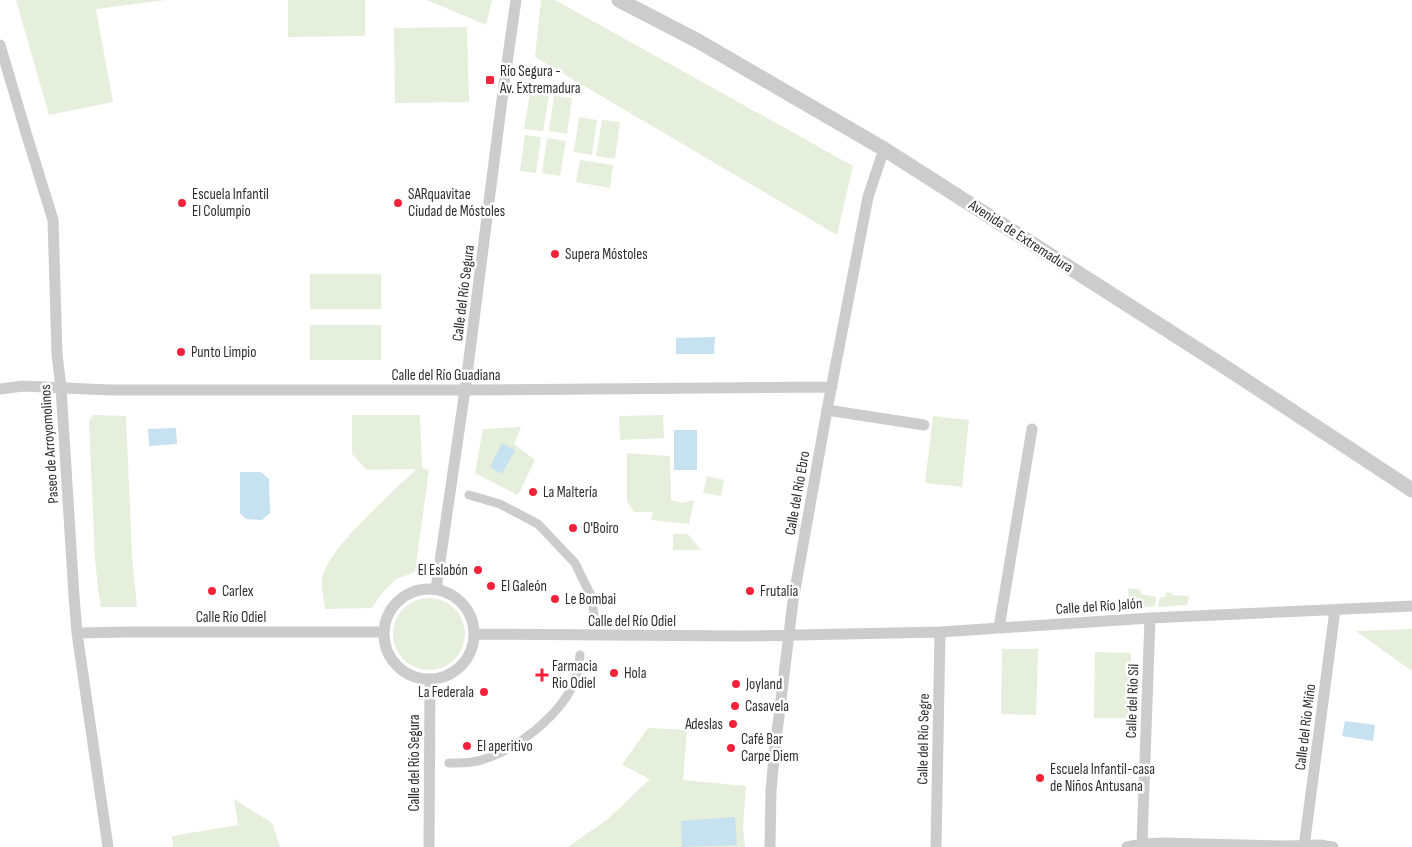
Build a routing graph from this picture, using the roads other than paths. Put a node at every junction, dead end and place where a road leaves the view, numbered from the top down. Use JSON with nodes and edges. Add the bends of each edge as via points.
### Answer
{"nodes":[{"id":1,"x":516,"y":0,"type":"edge"},
{"id":2,"x":619,"y":0,"type":"edge"},
{"id":3,"x":0,"y":45,"type":"edge"},
{"id":4,"x":884,"y":149,"type":"junction"},
{"id":5,"x":832,"y":387,"type":"junction"},
{"id":6,"x":61,"y":388,"type":"junction"},
{"id":7,"x":0,"y":390,"type":"edge"},
{"id":8,"x":465,"y":390,"type":"junction"},
{"id":9,"x":827,"y":410,"type":"junction"},
{"id":10,"x":924,"y":425,"type":"dead end"},
{"id":11,"x":1032,"y":429,"type":"dead end"},
{"id":12,"x":1412,"y":490,"type":"edge"},
{"id":13,"x":469,"y":495,"type":"dead end"},
{"id":14,"x":436,"y":589,"type":"junction"},
{"id":15,"x":1412,"y":606,"type":"edge"},
{"id":16,"x":1335,"y":610,"type":"junction"},
{"id":17,"x":594,"y":616,"type":"dead end"},
{"id":18,"x":1150,"y":618,"type":"junction"},
{"id":19,"x":999,"y":628,"type":"junction"},
{"id":20,"x":384,"y":632,"type":"junction"},
{"id":21,"x":940,"y":632,"type":"junction"},
{"id":22,"x":77,"y":634,"type":"junction"},
{"id":23,"x":474,"y":634,"type":"junction"},
{"id":24,"x":789,"y":635,"type":"junction"},
{"id":25,"x":580,"y":655,"type":"dead end"},
{"id":26,"x":430,"y":679,"type":"junction"},
{"id":27,"x":449,"y":763,"type":"dead end"},
{"id":28,"x":1142,"y":844,"type":"junction"},
{"id":29,"x":1304,"y":846,"type":"edge"},
{"id":30,"x":108,"y":847,"type":"edge"},
{"id":31,"x":429,"y":847,"type":"edge"},
{"id":32,"x":770,"y":847,"type":"edge"},
{"id":33,"x":936,"y":847,"type":"edge"},
{"id":34,"x":1126,"y":847,"type":"edge"},
{"id":35,"x":1333,"y":847,"type":"edge"}],
"edges":[{"from":1,"to":8,"type":"street","name":"Calle del Río Segura"},
{"from":2,"to":4,"type":"street","name":"Avenida de Extremadura","via":[[698,41]]},
{"from":3,"to":6,"type":"street","name":"Paseo de Arroyomolinos","via":[[53,220]]},
{"from":4,"to":5,"type":"street","name":"Calle del Río Ebro","via":[[868,196]]},
{"from":4,"to":12,"type":"street","name":"Avenida de Extremadura","via":[[1222,364]]},
{"from":5,"to":8,"type":"street","name":"Calle del Río Guadiana"},
{"from":5,"to":9,"type":"street","name":"Calle del Río Ebro"},
{"from":6,"to":7,"type":"street","name":"Calle del Río Guadiana","via":[[23,386]]},
{"from":6,"to":8,"type":"street","name":"Calle del Río Guadiana"},
{"from":6,"to":22,"type":"street","name":"Paseo de Arroyomolinos"},
{"from":8,"to":14,"type":"street","name":"Calle del Río Segura"},
{"from":9,"to":10,"type":"street"},
{"from":9,"to":24,"type":"street","name":"Calle del Río Ebro"},
{"from":11,"to":19,"type":"street"},
{"from":13,"to":17,"type":"street","via":[[500,504],[538,524],[575,563],[592,598]]},
{"from":14,"to":20,"type":"street","via":[[407,595],[387,617]]},
{"from":14,"to":23,"type":"street","via":[[454,596],[467,609]]},
{"from":15,"to":16,"type":"street","name":"Calle del Río Jalón"},
{"from":16,"to":18,"type":"street","name":"Calle del Río Jalón"},
{"from":16,"to":29,"type":"street","name":"Calle del Río Miño"},
{"from":18,"to":19,"type":"street","name":"Calle del Río Jalón"},
{"from":18,"to":28,"type":"street","name":"Calle del Río Sil"},
{"from":19,"to":21,"type":"street","name":"Calle del Río Jalón"},
{"from":20,"to":22,"type":"street","name":"Calle Río Odiel"},
{"from":20,"to":26,"type":"street","via":[[390,658],[416,678]]},
{"from":21,"to":24,"type":"street","name":"Calle del Río Jalón"},
{"from":21,"to":33,"type":"street","name":"Calle del Río Segre"},
{"from":22,"to":30,"type":"street","name":"Paseo de Arroyomolinos"},
{"from":23,"to":24,"type":"street","name":"Calle del Río Odiel"},
{"from":23,"to":26,"type":"street","via":[[466,661],[455,671]]},
{"from":24,"to":32,"type":"street","name":"Calle del Río Ebro","via":[[771,790]]},
{"from":25,"to":27,"type":"street","via":[[577,675],[568,694],[536,730],[498,754],[473,762]]},
{"from":26,"to":31,"type":"street","name":"Calle del Río Segura"},
{"from":28,"to":29,"type":"street"},
{"from":28,"to":34,"type":"street"},
{"from":29,"to":35,"type":"street"}]}
